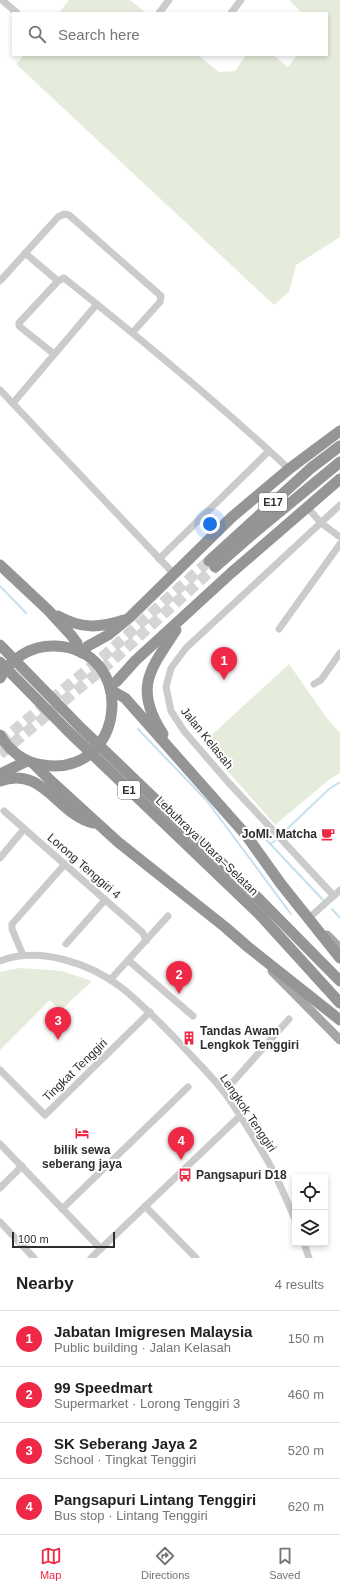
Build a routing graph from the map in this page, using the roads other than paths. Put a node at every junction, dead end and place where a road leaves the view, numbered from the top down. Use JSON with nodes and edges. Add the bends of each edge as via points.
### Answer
{"nodes":[{"id":1,"x":2,"y":0,"type":"edge"},
{"id":2,"x":169,"y":0,"type":"edge"},
{"id":3,"x":241,"y":0,"type":"edge"},
{"id":4,"x":16,"y":12,"type":"edge"},
{"id":5,"x":160,"y":12,"type":"edge"},
{"id":6,"x":233,"y":12,"type":"edge"},
{"id":7,"x":25,"y":253,"type":"junction"},
{"id":8,"x":0,"y":281,"type":"edge"},
{"id":9,"x":58,"y":281,"type":"junction"},
{"id":10,"x":97,"y":304,"type":"junction"},
{"id":11,"x":133,"y":332,"type":"junction"},
{"id":12,"x":54,"y":354,"type":"junction"},
{"id":13,"x":0,"y":390,"type":"edge"},
{"id":14,"x":13,"y":403,"type":"junction"},
{"id":15,"x":340,"y":431,"type":"edge"},
{"id":16,"x":340,"y":446,"type":"edge"},
{"id":17,"x":269,"y":450,"type":"junction"},
{"id":18,"x":340,"y":462,"type":"edge"},
{"id":19,"x":289,"y":469,"type":"junction"},
{"id":20,"x":340,"y":479,"type":"edge"},
{"id":21,"x":340,"y":505,"type":"edge"},
{"id":22,"x":308,"y":508,"type":"junction"},
{"id":23,"x":321,"y":524,"type":"junction"},
{"id":24,"x":340,"y":537,"type":"edge"},
{"id":25,"x":340,"y":544,"type":"edge"},
{"id":26,"x":159,"y":559,"type":"junction"},
{"id":27,"x":0,"y":565,"type":"edge"},
{"id":28,"x":174,"y":574,"type":"junction"},
{"id":29,"x":48,"y":610,"type":"junction"},
{"id":30,"x":130,"y":617,"type":"junction"},
{"id":31,"x":183,"y":618,"type":"junction"},
{"id":32,"x":279,"y":629,"type":"dead end"},
{"id":33,"x":0,"y":645,"type":"edge"},
{"id":34,"x":80,"y":652,"type":"junction"},
{"id":35,"x":340,"y":653,"type":"edge"},
{"id":36,"x":0,"y":662,"type":"edge"},
{"id":37,"x":0,"y":678,"type":"edge"},
{"id":38,"x":314,"y":684,"type":"dead end"},
{"id":39,"x":110,"y":689,"type":"junction"},
{"id":40,"x":0,"y":735,"type":"edge"},
{"id":41,"x":169,"y":748,"type":"junction"},
{"id":42,"x":30,"y":762,"type":"junction"},
{"id":43,"x":0,"y":774,"type":"edge"},
{"id":44,"x":0,"y":781,"type":"edge"},
{"id":45,"x":4,"y":811,"type":"dead end"},
{"id":46,"x":98,"y":824,"type":"junction"},
{"id":47,"x":24,"y":829,"type":"junction"},
{"id":48,"x":0,"y":858,"type":"edge"},
{"id":49,"x":65,"y":864,"type":"junction"},
{"id":50,"x":340,"y":890,"type":"edge"},
{"id":51,"x":334,"y":896,"type":"junction"},
{"id":52,"x":105,"y":900,"type":"junction"},
{"id":53,"x":168,"y":916,"type":"dead end"},
{"id":54,"x":308,"y":918,"type":"junction"},
{"id":55,"x":146,"y":941,"type":"junction"},
{"id":56,"x":66,"y":944,"type":"dead end"},
{"id":57,"x":248,"y":947,"type":"junction"},
{"id":58,"x":340,"y":948,"type":"edge"},
{"id":59,"x":24,"y":955,"type":"junction"},
{"id":60,"x":340,"y":958,"type":"edge"},
{"id":61,"x":128,"y":960,"type":"junction"},
{"id":62,"x":0,"y":961,"type":"edge"},
{"id":63,"x":110,"y":980,"type":"junction"},
{"id":64,"x":340,"y":981,"type":"edge"},
{"id":65,"x":340,"y":1003,"type":"edge"},
{"id":66,"x":150,"y":1012,"type":"junction"},
{"id":67,"x":193,"y":1016,"type":"dead end"},
{"id":68,"x":289,"y":1019,"type":"dead end"},
{"id":69,"x":340,"y":1020,"type":"edge"},
{"id":70,"x":340,"y":1040,"type":"edge"},
{"id":71,"x":0,"y":1070,"type":"edge"},
{"id":72,"x":188,"y":1087,"type":"dead end"},
{"id":73,"x":224,"y":1092,"type":"junction"},
{"id":74,"x":240,"y":1116,"type":"junction"},
{"id":75,"x":0,"y":1144,"type":"edge"},
{"id":76,"x":22,"y":1166,"type":"junction"},
{"id":77,"x":0,"y":1188,"type":"edge"},
{"id":78,"x":145,"y":1206,"type":"junction"},
{"id":79,"x":62,"y":1208,"type":"junction"},
{"id":80,"x":292,"y":1212,"type":"edge"},
{"id":81,"x":0,"y":1222,"type":"edge"},
{"id":82,"x":305,"y":1246,"type":"edge"},
{"id":83,"x":101,"y":1249,"type":"junction"},
{"id":84,"x":34,"y":1258,"type":"edge"},
{"id":85,"x":91,"y":1258,"type":"edge"},
{"id":86,"x":196,"y":1258,"type":"edge"},
{"id":87,"x":309,"y":1258,"type":"edge"}],
"edges":[{"from":1,"to":4,"type":"street"},
{"from":2,"to":5,"type":"street"},
{"from":3,"to":6,"type":"street"},
{"from":7,"to":8,"type":"street"},
{"from":7,"to":9,"type":"street"},
{"from":7,"to":11,"type":"street","via":[[58,217],[69,215],[161,296],[160,302]]},
{"from":9,"to":10,"type":"street","via":[[64,278]]},
{"from":9,"to":12,"type":"street","via":[[19,323],[19,326]]},
{"from":10,"to":11,"type":"street"},
{"from":10,"to":12,"type":"street"},
{"from":11,"to":17,"type":"street"},
{"from":12,"to":14,"type":"street"},
{"from":13,"to":14,"type":"street"},
{"from":14,"to":26,"type":"street"},
{"from":15,"to":19,"type":"highway"},
{"from":16,"to":18,"type":"highway","number":"E17","via":[[311,468],[212,564]]},
{"from":17,"to":19,"type":"street"},
{"from":17,"to":26,"type":"street"},
{"from":19,"to":28,"type":"highway","via":[[232,517]]},
{"from":20,"to":22,"type":"highway"},
{"from":21,"to":23,"type":"street","name":"Jalan Kelasah"},
{"from":22,"to":23,"type":"street"},
{"from":22,"to":31,"type":"highway","via":[[231,573]]},
{"from":23,"to":24,"type":"street"},
{"from":23,"to":51,"type":"street","name":"Jalan Kelasah","via":[[186,648],[171,668],[166,687],[172,711],[184,731]]},
{"from":25,"to":32,"type":"street"},
{"from":26,"to":28,"type":"street"},
{"from":27,"to":29,"type":"highway"},
{"from":28,"to":30,"type":"highway"},
{"from":29,"to":30,"type":"highway","via":[[66,621],[85,626],[109,624]]},
{"from":29,"to":34,"type":"highway","via":[[74,638]]},
{"from":30,"to":34,"type":"highway","via":[[108,635]]},
{"from":31,"to":39,"type":"highway","via":[[129,666]]},
{"from":31,"to":41,"type":"highway","via":[[152,668],[148,689],[150,710]]},
{"from":33,"to":64,"type":"highway","name":"Lebuhraya Utara–Selatan","number":"E1","bridge":true,"via":[[81,728],[259,899]]},
{"from":34,"to":37,"type":"highway","via":[[53,646],[36,648],[14,660]]},
{"from":34,"to":39,"type":"highway","via":[[99,667]]},
{"from":35,"to":38,"type":"street","via":[[321,680]]},
{"from":36,"to":65,"type":"highway","name":"Lebuhraya Utara–Selatan","number":"E1","bridge":true,"via":[[68,731],[261,916]]},
{"from":39,"to":41,"type":"highway","via":[[125,698]]},
{"from":39,"to":42,"type":"highway","via":[[113,706],[111,720],[106,733],[93,750],[82,759],[62,766]]},
{"from":40,"to":42,"type":"highway","via":[[10,748]]},
{"from":41,"to":54,"type":"highway","via":[[246,835]]},
{"from":42,"to":43,"type":"highway"},
{"from":42,"to":46,"type":"highway"},
{"from":44,"to":46,"type":"highway","via":[[13,778],[32,781],[77,816]]},
{"from":45,"to":47,"type":"street","name":"Lorong Tenggiri 4"},
{"from":46,"to":57,"type":"highway"},
{"from":47,"to":48,"type":"street"},
{"from":47,"to":49,"type":"street","name":"Lorong Tenggiri 4"},
{"from":49,"to":52,"type":"street","name":"Lorong Tenggiri 4"},
{"from":49,"to":59,"type":"street","via":[[12,924]]},
{"from":50,"to":51,"type":"street"},
{"from":51,"to":54,"type":"street"},
{"from":52,"to":55,"type":"street","name":"Lorong Tenggiri 4","via":[[143,933]]},
{"from":52,"to":56,"type":"street"},
{"from":53,"to":55,"type":"street"},
{"from":54,"to":58,"type":"main road"},
{"from":54,"to":60,"type":"highway"},
{"from":55,"to":61,"type":"street"},
{"from":57,"to":69,"type":"highway"},
{"from":57,"to":70,"type":"main road"},
{"from":59,"to":62,"type":"street","name":"Lengkok Tenggiri"},
{"from":59,"to":63,"type":"street","name":"Lengkok Tenggiri","via":[[62,959]]},
{"from":61,"to":63,"type":"street"},
{"from":61,"to":67,"type":"street"},
{"from":63,"to":66,"type":"street","name":"Lengkok Tenggiri"},
{"from":66,"to":71,"type":"street","name":"Tingkat Tenggiri","via":[[44,1115]]},
{"from":66,"to":73,"type":"street","name":"Lengkok Tenggiri"},
{"from":68,"to":73,"type":"street"},
{"from":72,"to":79,"type":"street"},
{"from":73,"to":74,"type":"street","name":"Lengkok Tenggiri"},
{"from":74,"to":78,"type":"street"},
{"from":74,"to":80,"type":"street","name":"Lengkok Tenggiri","via":[[264,1155]]},
{"from":75,"to":76,"type":"street"},
{"from":76,"to":77,"type":"street"},
{"from":76,"to":79,"type":"street"},
{"from":78,"to":83,"type":"street"},
{"from":78,"to":86,"type":"street"},
{"from":79,"to":83,"type":"street"},
{"from":81,"to":84,"type":"street"},
{"from":82,"to":87,"type":"street"},
{"from":83,"to":85,"type":"street"}]}
